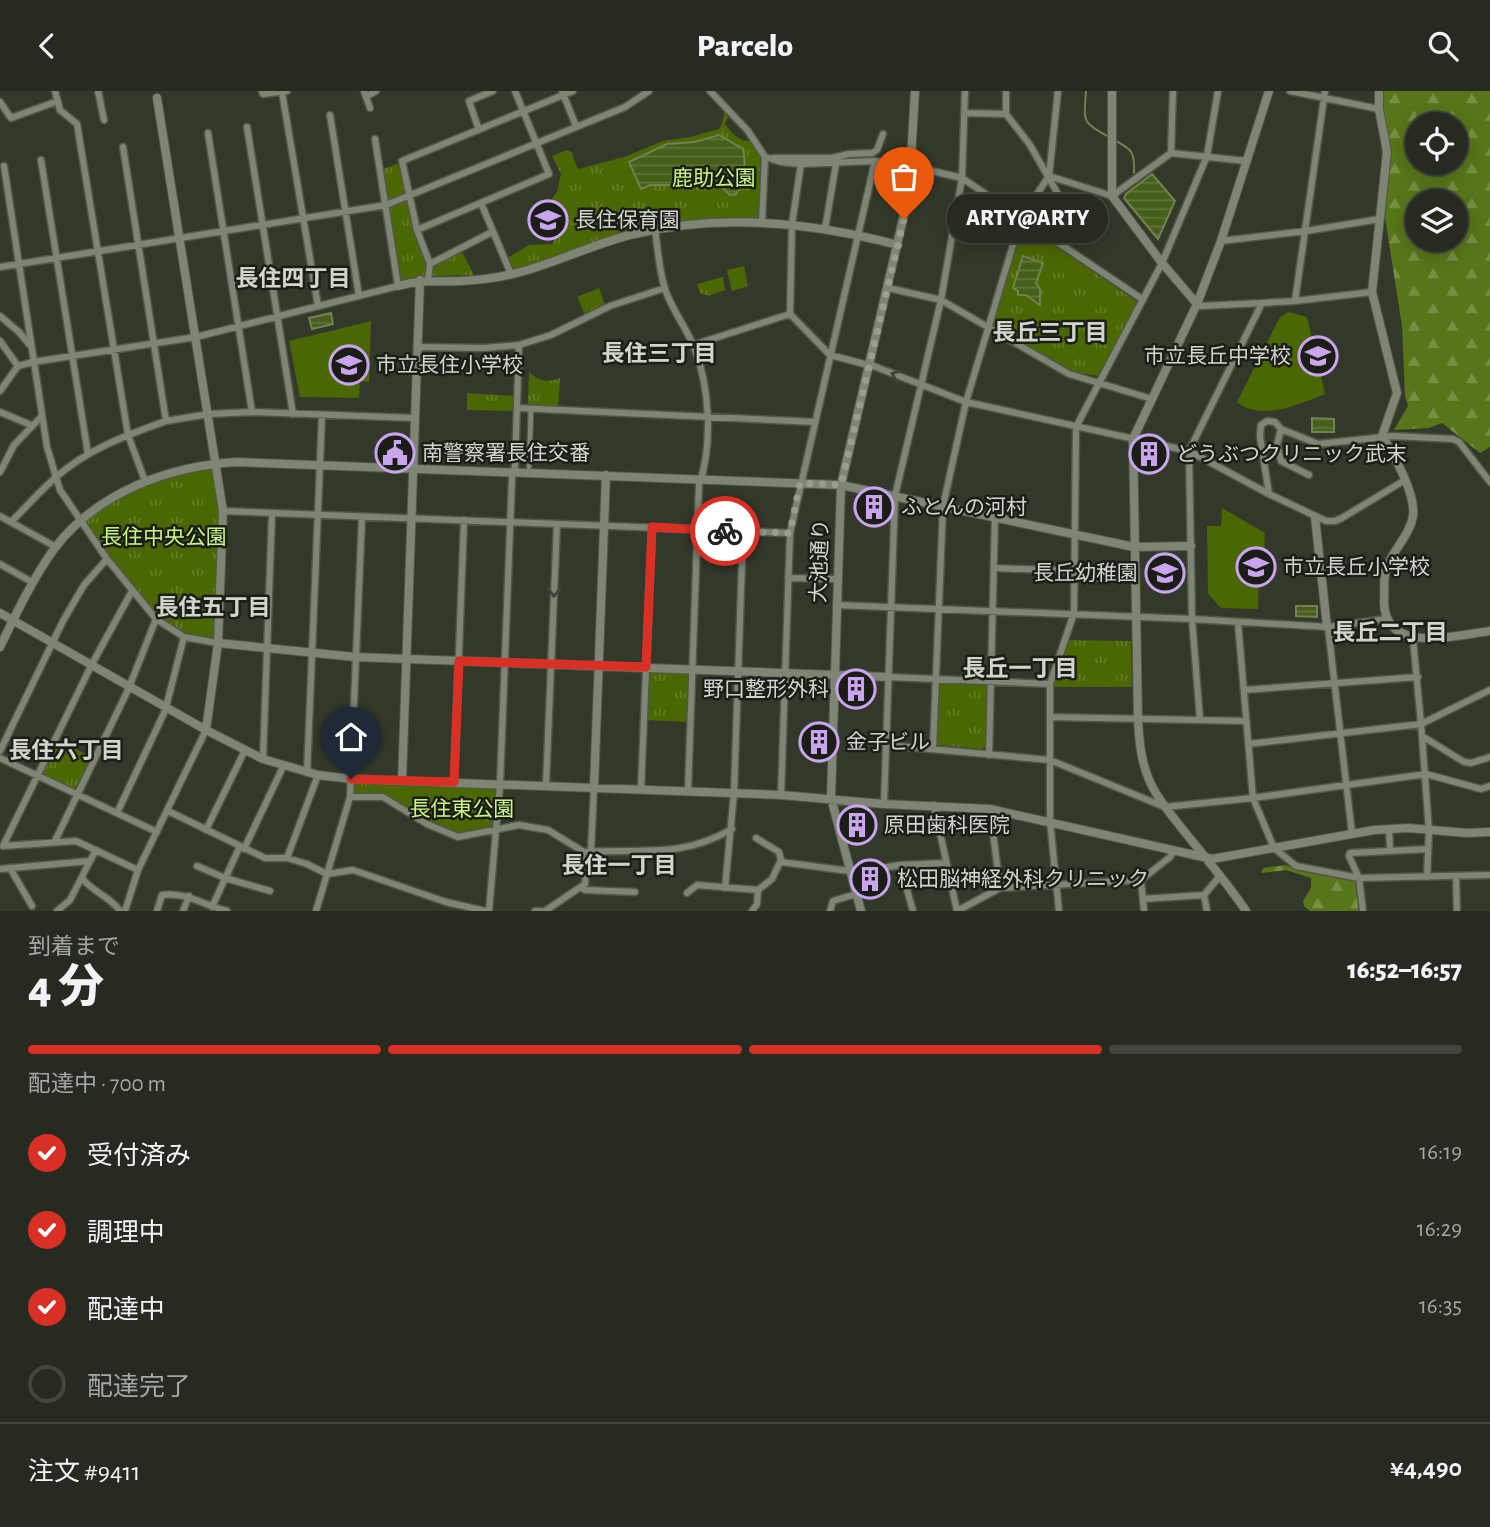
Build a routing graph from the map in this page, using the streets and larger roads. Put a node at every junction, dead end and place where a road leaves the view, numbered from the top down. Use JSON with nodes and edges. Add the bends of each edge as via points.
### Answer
{"nodes":[{"id":1,"x":55,"y":91,"type":"edge"},
{"id":2,"x":98,"y":91,"type":"edge"},
{"id":3,"x":262,"y":91,"type":"edge"},
{"id":4,"x":284,"y":91,"type":"edge"},
{"id":5,"x":376,"y":91,"type":"edge"},
{"id":6,"x":493,"y":91,"type":"edge"},
{"id":7,"x":515,"y":91,"type":"edge"},
{"id":8,"x":573,"y":91,"type":"edge"},
{"id":9,"x":649,"y":91,"type":"edge"},
{"id":10,"x":710,"y":91,"type":"edge"},
{"id":11,"x":915,"y":91,"type":"edge"},
{"id":12,"x":965,"y":91,"type":"edge"},
{"id":13,"x":1006,"y":91,"type":"edge"},
{"id":14,"x":1058,"y":91,"type":"edge"},
{"id":15,"x":1112,"y":91,"type":"edge"},
{"id":16,"x":1173,"y":91,"type":"edge"},
{"id":17,"x":1218,"y":91,"type":"edge"},
{"id":18,"x":1269,"y":91,"type":"edge"},
{"id":19,"x":1290,"y":91,"type":"edge"},
{"id":20,"x":1379,"y":91,"type":"edge"},
{"id":21,"x":562,"y":93,"type":"edge"},
{"id":22,"x":365,"y":94,"type":"edge"},
{"id":23,"x":1324,"y":94,"type":"edge"},
{"id":24,"x":156,"y":95,"type":"edge"},
{"id":25,"x":58,"y":101,"type":"junction"},
{"id":26,"x":0,"y":103,"type":"edge"},
{"id":27,"x":370,"y":108,"type":"dead end"},
{"id":28,"x":1379,"y":109,"type":"junction"},
{"id":29,"x":524,"y":111,"type":"junction"},
{"id":30,"x":964,"y":114,"type":"junction"},
{"id":31,"x":1006,"y":114,"type":"junction"},
{"id":32,"x":330,"y":115,"type":"dead end"},
{"id":33,"x":104,"y":120,"type":"dead end"},
{"id":34,"x":576,"y":126,"type":"junction"},
{"id":35,"x":247,"y":127,"type":"dead end"},
{"id":36,"x":479,"y":130,"type":"junction"},
{"id":37,"x":208,"y":133,"type":"dead end"},
{"id":38,"x":883,"y":134,"type":"dead end"},
{"id":39,"x":375,"y":139,"type":"dead end"},
{"id":40,"x":536,"y":143,"type":"junction"},
{"id":41,"x":123,"y":147,"type":"dead end"},
{"id":42,"x":1171,"y":153,"type":"junction"},
{"id":43,"x":1207,"y":156,"type":"junction"},
{"id":44,"x":768,"y":158,"type":"junction"},
{"id":45,"x":41,"y":160,"type":"dead end"},
{"id":46,"x":1246,"y":160,"type":"junction"},
{"id":47,"x":875,"y":161,"type":"junction"},
{"id":48,"x":801,"y":164,"type":"junction"},
{"id":49,"x":836,"y":164,"type":"junction"},
{"id":50,"x":4,"y":166,"type":"dead end"},
{"id":51,"x":912,"y":167,"type":"junction"},
{"id":52,"x":1049,"y":176,"type":"junction"},
{"id":53,"x":962,"y":178,"type":"junction"},
{"id":54,"x":410,"y":195,"type":"junction"},
{"id":55,"x":1112,"y":196,"type":"junction"},
{"id":56,"x":481,"y":203,"type":"junction"},
{"id":57,"x":386,"y":205,"type":"junction"},
{"id":58,"x":344,"y":211,"type":"junction"},
{"id":59,"x":303,"y":218,"type":"junction"},
{"id":60,"x":1021,"y":218,"type":"junction"},
{"id":61,"x":1380,"y":219,"type":"junction"},
{"id":62,"x":762,"y":222,"type":"junction"},
{"id":63,"x":264,"y":224,"type":"junction"},
{"id":64,"x":792,"y":224,"type":"junction"},
{"id":65,"x":825,"y":229,"type":"junction"},
{"id":66,"x":417,"y":230,"type":"junction"},
{"id":67,"x":655,"y":230,"type":"junction"},
{"id":68,"x":222,"y":231,"type":"junction"},
{"id":69,"x":492,"y":232,"type":"junction"},
{"id":70,"x":1306,"y":232,"type":"junction"},
{"id":71,"x":858,"y":236,"type":"junction"},
{"id":72,"x":180,"y":238,"type":"junction"},
{"id":73,"x":1221,"y":241,"type":"junction"},
{"id":74,"x":138,"y":244,"type":"junction"},
{"id":75,"x":898,"y":245,"type":"junction"},
{"id":76,"x":1063,"y":246,"type":"junction"},
{"id":77,"x":97,"y":251,"type":"junction"},
{"id":78,"x":56,"y":258,"type":"junction"},
{"id":79,"x":1162,"y":263,"type":"junction"},
{"id":80,"x":18,"y":264,"type":"junction"},
{"id":81,"x":430,"y":264,"type":"junction"},
{"id":82,"x":0,"y":267,"type":"edge"},
{"id":83,"x":511,"y":274,"type":"junction"},
{"id":84,"x":424,"y":281,"type":"junction"},
{"id":85,"x":398,"y":286,"type":"junction"},
{"id":86,"x":665,"y":288,"type":"junction"},
{"id":87,"x":888,"y":288,"type":"junction"},
{"id":88,"x":1372,"y":292,"type":"junction"},
{"id":89,"x":359,"y":296,"type":"junction"},
{"id":90,"x":1142,"y":299,"type":"junction"},
{"id":91,"x":941,"y":300,"type":"junction"},
{"id":92,"x":1295,"y":301,"type":"junction"},
{"id":93,"x":1262,"y":303,"type":"junction"},
{"id":94,"x":1197,"y":304,"type":"junction"},
{"id":95,"x":318,"y":306,"type":"junction"},
{"id":96,"x":790,"y":314,"type":"junction"},
{"id":97,"x":0,"y":316,"type":"edge"},
{"id":98,"x":278,"y":317,"type":"junction"},
{"id":99,"x":238,"y":327,"type":"junction"},
{"id":100,"x":988,"y":327,"type":"junction"},
{"id":101,"x":28,"y":330,"type":"junction"},
{"id":102,"x":19,"y":332,"type":"junction"},
{"id":103,"x":196,"y":337,"type":"junction"},
{"id":104,"x":0,"y":341,"type":"edge"},
{"id":105,"x":154,"y":344,"type":"junction"},
{"id":106,"x":30,"y":345,"type":"junction"},
{"id":107,"x":519,"y":345,"type":"junction"},
{"id":108,"x":693,"y":345,"type":"junction"},
{"id":109,"x":417,"y":347,"type":"junction"},
{"id":110,"x":113,"y":350,"type":"junction"},
{"id":111,"x":830,"y":355,"type":"junction"},
{"id":112,"x":72,"y":356,"type":"junction"},
{"id":113,"x":33,"y":362,"type":"junction"},
{"id":114,"x":18,"y":366,"type":"junction"},
{"id":115,"x":870,"y":366,"type":"junction"},
{"id":116,"x":1099,"y":383,"type":"junction"},
{"id":117,"x":921,"y":385,"type":"junction"},
{"id":118,"x":0,"y":391,"type":"edge"},
{"id":119,"x":1152,"y":399,"type":"junction"},
{"id":120,"x":966,"y":403,"type":"junction"},
{"id":121,"x":518,"y":408,"type":"junction"},
{"id":122,"x":531,"y":409,"type":"junction"},
{"id":123,"x":0,"y":412,"type":"edge"},
{"id":124,"x":252,"y":412,"type":"junction"},
{"id":125,"x":209,"y":414,"type":"junction"},
{"id":126,"x":293,"y":414,"type":"junction"},
{"id":127,"x":322,"y":415,"type":"junction"},
{"id":128,"x":42,"y":416,"type":"junction"},
{"id":129,"x":707,"y":416,"type":"junction"},
{"id":130,"x":414,"y":418,"type":"junction"},
{"id":131,"x":166,"y":421,"type":"junction"},
{"id":132,"x":815,"y":422,"type":"junction"},
{"id":133,"x":31,"y":425,"type":"junction"},
{"id":134,"x":1076,"y":427,"type":"junction"},
{"id":135,"x":1281,"y":429,"type":"junction"},
{"id":136,"x":128,"y":435,"type":"junction"},
{"id":137,"x":1382,"y":436,"type":"junction"},
{"id":138,"x":1133,"y":439,"type":"junction"},
{"id":139,"x":1189,"y":451,"type":"junction"},
{"id":140,"x":88,"y":454,"type":"junction"},
{"id":141,"x":216,"y":463,"type":"junction"},
{"id":142,"x":320,"y":466,"type":"junction"},
{"id":143,"x":529,"y":467,"type":"dead end"},
{"id":144,"x":413,"y":469,"type":"junction"},
{"id":145,"x":0,"y":472,"type":"edge"},
{"id":146,"x":513,"y":472,"type":"junction"},
{"id":147,"x":606,"y":475,"type":"junction"},
{"id":148,"x":1309,"y":475,"type":"dead end"},
{"id":149,"x":55,"y":478,"type":"junction"},
{"id":150,"x":701,"y":479,"type":"junction"},
{"id":151,"x":1405,"y":480,"type":"junction"},
{"id":152,"x":145,"y":481,"type":"junction"},
{"id":153,"x":1490,"y":482,"type":"edge"},
{"id":154,"x":800,"y":483,"type":"junction"},
{"id":155,"x":841,"y":485,"type":"junction"},
{"id":156,"x":1269,"y":493,"type":"junction"},
{"id":157,"x":895,"y":496,"type":"junction"},
{"id":158,"x":943,"y":506,"type":"junction"},
{"id":159,"x":223,"y":511,"type":"junction"},
{"id":160,"x":272,"y":513,"type":"junction"},
{"id":161,"x":318,"y":515,"type":"junction"},
{"id":162,"x":0,"y":516,"type":"edge"},
{"id":163,"x":362,"y":517,"type":"junction"},
{"id":164,"x":995,"y":517,"type":"junction"},
{"id":165,"x":1315,"y":517,"type":"junction"},
{"id":166,"x":412,"y":518,"type":"junction"},
{"id":167,"x":464,"y":520,"type":"junction"},
{"id":168,"x":81,"y":521,"type":"junction"},
{"id":169,"x":11,"y":522,"type":"junction"},
{"id":170,"x":510,"y":522,"type":"junction"},
{"id":171,"x":556,"y":524,"type":"junction"},
{"id":172,"x":603,"y":525,"type":"junction"},
{"id":173,"x":652,"y":527,"type":"junction"},
{"id":174,"x":697,"y":529,"type":"junction"},
{"id":175,"x":743,"y":532,"type":"junction"},
{"id":176,"x":790,"y":533,"type":"junction"},
{"id":177,"x":1074,"y":534,"type":"junction"},
{"id":178,"x":1191,"y":546,"type":"junction"},
{"id":179,"x":56,"y":547,"type":"junction"},
{"id":180,"x":1134,"y":547,"type":"junction"},
{"id":181,"x":107,"y":559,"type":"junction"},
{"id":182,"x":0,"y":564,"type":"edge"},
{"id":183,"x":994,"y":568,"type":"junction"},
{"id":184,"x":1074,"y":575,"type":"junction"},
{"id":185,"x":1135,"y":577,"type":"junction"},
{"id":186,"x":788,"y":578,"type":"junction"},
{"id":187,"x":837,"y":579,"type":"junction"},
{"id":188,"x":32,"y":582,"type":"junction"},
{"id":189,"x":132,"y":591,"type":"junction"},
{"id":190,"x":836,"y":605,"type":"junction"},
{"id":191,"x":891,"y":607,"type":"junction"},
{"id":192,"x":939,"y":608,"type":"junction"},
{"id":193,"x":993,"y":610,"type":"junction"},
{"id":194,"x":0,"y":613,"type":"edge"},
{"id":195,"x":1074,"y":613,"type":"junction"},
{"id":196,"x":1136,"y":615,"type":"junction"},
{"id":197,"x":156,"y":619,"type":"junction"},
{"id":198,"x":1192,"y":619,"type":"junction"},
{"id":199,"x":1386,"y":619,"type":"junction"},
{"id":200,"x":13,"y":620,"type":"junction"},
{"id":201,"x":1238,"y":623,"type":"junction"},
{"id":202,"x":1328,"y":627,"type":"junction"},
{"id":203,"x":1490,"y":631,"type":"edge"},
{"id":204,"x":184,"y":636,"type":"junction"},
{"id":205,"x":1413,"y":639,"type":"junction"},
{"id":206,"x":53,"y":643,"type":"junction"},
{"id":207,"x":218,"y":643,"type":"junction"},
{"id":208,"x":0,"y":647,"type":"edge"},
{"id":209,"x":267,"y":648,"type":"junction"},
{"id":210,"x":312,"y":653,"type":"junction"},
{"id":211,"x":355,"y":657,"type":"junction"},
{"id":212,"x":406,"y":658,"type":"junction"},
{"id":213,"x":459,"y":661,"type":"junction"},
{"id":214,"x":505,"y":662,"type":"junction"},
{"id":215,"x":92,"y":664,"type":"junction"},
{"id":216,"x":551,"y":664,"type":"junction"},
{"id":217,"x":599,"y":666,"type":"junction"},
{"id":218,"x":646,"y":667,"type":"junction"},
{"id":219,"x":694,"y":668,"type":"junction"},
{"id":220,"x":739,"y":671,"type":"junction"},
{"id":221,"x":785,"y":673,"type":"junction"},
{"id":222,"x":834,"y":675,"type":"junction"},
{"id":223,"x":889,"y":677,"type":"junction"},
{"id":224,"x":1418,"y":677,"type":"junction"},
{"id":225,"x":936,"y":679,"type":"junction"},
{"id":226,"x":991,"y":681,"type":"junction"},
{"id":227,"x":1335,"y":683,"type":"junction"},
{"id":228,"x":1050,"y":684,"type":"junction"},
{"id":229,"x":129,"y":686,"type":"junction"},
{"id":230,"x":1244,"y":690,"type":"junction"},
{"id":231,"x":1490,"y":690,"type":"edge"},
{"id":232,"x":167,"y":708,"type":"junction"},
{"id":233,"x":1050,"y":717,"type":"junction"},
{"id":234,"x":1138,"y":719,"type":"junction"},
{"id":235,"x":1200,"y":720,"type":"junction"},
{"id":236,"x":1247,"y":721,"type":"junction"},
{"id":237,"x":1421,"y":724,"type":"junction"},
{"id":238,"x":206,"y":730,"type":"junction"},
{"id":239,"x":1340,"y":734,"type":"junction"},
{"id":240,"x":1422,"y":736,"type":"junction"},
{"id":241,"x":1248,"y":744,"type":"junction"},
{"id":242,"x":887,"y":745,"type":"junction"},
{"id":243,"x":933,"y":749,"type":"junction"},
{"id":244,"x":245,"y":750,"type":"junction"},
{"id":245,"x":0,"y":751,"type":"edge"},
{"id":246,"x":989,"y":755,"type":"junction"},
{"id":247,"x":1490,"y":757,"type":"edge"},
{"id":248,"x":0,"y":758,"type":"edge"},
{"id":249,"x":263,"y":759,"type":"junction"},
{"id":250,"x":1050,"y":760,"type":"junction"},
{"id":251,"x":283,"y":767,"type":"junction"},
{"id":252,"x":307,"y":773,"type":"junction"},
{"id":253,"x":1426,"y":774,"type":"junction"},
{"id":254,"x":318,"y":775,"type":"junction"},
{"id":255,"x":38,"y":776,"type":"junction"},
{"id":256,"x":351,"y":779,"type":"junction"},
{"id":257,"x":402,"y":781,"type":"junction"},
{"id":258,"x":454,"y":782,"type":"junction"},
{"id":259,"x":500,"y":784,"type":"junction"},
{"id":260,"x":546,"y":785,"type":"junction"},
{"id":261,"x":1346,"y":785,"type":"junction"},
{"id":262,"x":1490,"y":786,"type":"edge"},
{"id":263,"x":594,"y":787,"type":"junction"},
{"id":264,"x":641,"y":789,"type":"junction"},
{"id":265,"x":688,"y":792,"type":"junction"},
{"id":266,"x":734,"y":793,"type":"junction"},
{"id":267,"x":78,"y":794,"type":"junction"},
{"id":268,"x":781,"y":795,"type":"junction"},
{"id":269,"x":350,"y":797,"type":"junction"},
{"id":270,"x":831,"y":798,"type":"junction"},
{"id":271,"x":1253,"y":798,"type":"junction"},
{"id":272,"x":884,"y":804,"type":"junction"},
{"id":273,"x":934,"y":805,"type":"junction"},
{"id":274,"x":1165,"y":807,"type":"junction"},
{"id":275,"x":990,"y":809,"type":"junction"},
{"id":276,"x":168,"y":811,"type":"junction"},
{"id":277,"x":117,"y":813,"type":"junction"},
{"id":278,"x":1050,"y":821,"type":"junction"},
{"id":279,"x":1389,"y":828,"type":"junction"},
{"id":280,"x":732,"y":829,"type":"junction"},
{"id":281,"x":206,"y":830,"type":"junction"},
{"id":282,"x":496,"y":831,"type":"junction"},
{"id":283,"x":1429,"y":831,"type":"junction"},
{"id":284,"x":157,"y":832,"type":"junction"},
{"id":285,"x":1490,"y":832,"type":"edge"},
{"id":286,"x":1352,"y":834,"type":"junction"},
{"id":287,"x":756,"y":838,"type":"dead end"},
{"id":288,"x":55,"y":841,"type":"junction"},
{"id":289,"x":2,"y":846,"type":"edge"},
{"id":290,"x":242,"y":848,"type":"junction"},
{"id":291,"x":1274,"y":848,"type":"junction"},
{"id":292,"x":1390,"y":849,"type":"junction"},
{"id":293,"x":1428,"y":849,"type":"junction"},
{"id":294,"x":96,"y":850,"type":"junction"},
{"id":295,"x":587,"y":852,"type":"junction"},
{"id":296,"x":1173,"y":852,"type":"junction"},
{"id":297,"x":287,"y":858,"type":"junction"},
{"id":298,"x":1205,"y":858,"type":"junction"},
{"id":299,"x":90,"y":861,"type":"junction"},
{"id":300,"x":781,"y":862,"type":"junction"},
{"id":301,"x":946,"y":863,"type":"junction"},
{"id":302,"x":900,"y":865,"type":"junction"},
{"id":303,"x":197,"y":866,"type":"dead end"},
{"id":304,"x":0,"y":869,"type":"edge"},
{"id":305,"x":10,"y":869,"type":"junction"},
{"id":306,"x":138,"y":870,"type":"junction"},
{"id":307,"x":851,"y":871,"type":"junction"},
{"id":308,"x":327,"y":874,"type":"junction"},
{"id":309,"x":1490,"y":875,"type":"edge"},
{"id":310,"x":1220,"y":876,"type":"junction"},
{"id":311,"x":1456,"y":876,"type":"junction"},
{"id":312,"x":1427,"y":877,"type":"junction"},
{"id":313,"x":82,"y":878,"type":"junction"},
{"id":314,"x":225,"y":878,"type":"junction"},
{"id":315,"x":1359,"y":878,"type":"junction"},
{"id":316,"x":1141,"y":880,"type":"junction"},
{"id":317,"x":1055,"y":885,"type":"junction"},
{"id":318,"x":581,"y":887,"type":"junction"},
{"id":319,"x":725,"y":888,"type":"junction"},
{"id":320,"x":1000,"y":888,"type":"junction"},
{"id":321,"x":758,"y":890,"type":"junction"},
{"id":322,"x":270,"y":891,"type":"dead end"},
{"id":323,"x":635,"y":892,"type":"dead end"},
{"id":324,"x":687,"y":893,"type":"dead end"},
{"id":325,"x":856,"y":894,"type":"junction"},
{"id":326,"x":189,"y":895,"type":"junction"},
{"id":327,"x":1204,"y":895,"type":"junction"},
{"id":328,"x":1143,"y":899,"type":"junction"},
{"id":329,"x":32,"y":906,"type":"dead end"},
{"id":330,"x":212,"y":907,"type":"junction"},
{"id":331,"x":57,"y":911,"type":"edge"},
{"id":332,"x":120,"y":911,"type":"edge"},
{"id":333,"x":125,"y":911,"type":"edge"},
{"id":334,"x":157,"y":911,"type":"edge"},
{"id":335,"x":183,"y":911,"type":"edge"},
{"id":336,"x":227,"y":911,"type":"edge"},
{"id":337,"x":316,"y":911,"type":"edge"},
{"id":338,"x":487,"y":911,"type":"edge"},
{"id":339,"x":535,"y":911,"type":"edge"},
{"id":340,"x":543,"y":911,"type":"edge"},
{"id":341,"x":752,"y":911,"type":"edge"},
{"id":342,"x":830,"y":911,"type":"edge"},
{"id":343,"x":861,"y":911,"type":"edge"},
{"id":344,"x":913,"y":911,"type":"edge"},
{"id":345,"x":957,"y":911,"type":"edge"},
{"id":346,"x":1059,"y":911,"type":"edge"},
{"id":347,"x":1144,"y":911,"type":"edge"},
{"id":348,"x":1207,"y":911,"type":"edge"},
{"id":349,"x":1246,"y":911,"type":"edge"},
{"id":350,"x":1363,"y":911,"type":"edge"},
{"id":351,"x":1457,"y":911,"type":"edge"}],
"edges":[{"from":1,"to":25,"type":"street"},
{"from":2,"to":33,"type":"street"},
{"from":3,"to":4,"type":"street"},
{"from":4,"to":59,"type":"street"},
{"from":5,"to":22,"type":"street"},
{"from":6,"to":36,"type":"street","via":[[469,101]]},
{"from":7,"to":29,"type":"street"},
{"from":8,"to":21,"type":"street"},
{"from":9,"to":34,"type":"street","via":[[625,107]]},
{"from":10,"to":44,"type":"street"},
{"from":11,"to":51,"type":"street","name":"大池通り"},
{"from":12,"to":30,"type":"street"},
{"from":13,"to":31,"type":"street"},
{"from":14,"to":52,"type":"street"},
{"from":15,"to":55,"type":"street"},
{"from":16,"to":42,"type":"street"},
{"from":17,"to":43,"type":"street"},
{"from":18,"to":46,"type":"street"},
{"from":19,"to":23,"type":"street"},
{"from":20,"to":28,"type":"street"},
{"from":21,"to":29,"type":"street"},
{"from":21,"to":34,"type":"street"},
{"from":22,"to":27,"type":"street"},
{"from":23,"to":28,"type":"street"},
{"from":23,"to":70,"type":"street"},
{"from":24,"to":72,"type":"street"},
{"from":25,"to":26,"type":"street","via":[[11,118]]},
{"from":25,"to":77,"type":"street","via":[[60,110],[77,124]]},
{"from":28,"to":61,"type":"street","via":[[1388,152]]},
{"from":29,"to":36,"type":"street"},
{"from":29,"to":40,"type":"street"},
{"from":30,"to":31,"type":"street"},
{"from":30,"to":53,"type":"street"},
{"from":31,"to":52,"type":"street"},
{"from":32,"to":58,"type":"street"},
{"from":34,"to":40,"type":"street"},
{"from":35,"to":63,"type":"street"},
{"from":36,"to":54,"type":"street","via":[[402,161]]},
{"from":37,"to":68,"type":"street"},
{"from":38,"to":44,"type":"street","via":[[872,153]]},
{"from":39,"to":57,"type":"street"},
{"from":40,"to":54,"type":"street"},
{"from":40,"to":56,"type":"street","via":[[549,174]]},
{"from":41,"to":74,"type":"street"},
{"from":42,"to":43,"type":"street"},
{"from":42,"to":55,"type":"street"},
{"from":43,"to":46,"type":"street"},
{"from":43,"to":79,"type":"street"},
{"from":44,"to":48,"type":"street"},
{"from":44,"to":62,"type":"street"},
{"from":45,"to":78,"type":"street"},
{"from":46,"to":73,"type":"street"},
{"from":47,"to":49,"type":"street"},
{"from":47,"to":51,"type":"street"},
{"from":47,"to":71,"type":"street"},
{"from":48,"to":49,"type":"street"},
{"from":48,"to":64,"type":"street"},
{"from":49,"to":65,"type":"street"},
{"from":50,"to":80,"type":"street"},
{"from":51,"to":53,"type":"street"},
{"from":51,"to":75,"type":"street","name":"大池通り"},
{"from":52,"to":55,"type":"street"},
{"from":52,"to":60,"type":"street"},
{"from":52,"to":76,"type":"street","via":[[1077,229]]},
{"from":53,"to":60,"type":"street"},
{"from":53,"to":91,"type":"street"},
{"from":54,"to":57,"type":"street"},
{"from":54,"to":66,"type":"street"},
{"from":55,"to":79,"type":"street"},
{"from":56,"to":66,"type":"street"},
{"from":56,"to":69,"type":"street"},
{"from":57,"to":58,"type":"street"},
{"from":57,"to":85,"type":"street"},
{"from":58,"to":59,"type":"street"},
{"from":58,"to":89,"type":"street"},
{"from":59,"to":63,"type":"street"},
{"from":59,"to":95,"type":"street"},
{"from":60,"to":76,"type":"street"},
{"from":60,"to":100,"type":"street"},
{"from":61,"to":70,"type":"street"},
{"from":61,"to":88,"type":"street"},
{"from":62,"to":64,"type":"street"},
{"from":62,"to":67,"type":"street"},
{"from":63,"to":68,"type":"street"},
{"from":63,"to":98,"type":"street"},
{"from":64,"to":65,"type":"street"},
{"from":64,"to":96,"type":"street"},
{"from":65,"to":71,"type":"street"},
{"from":66,"to":81,"type":"street"},
{"from":67,"to":83,"type":"street"},
{"from":67,"to":86,"type":"street"},
{"from":68,"to":72,"type":"street"},
{"from":68,"to":99,"type":"street"},
{"from":69,"to":81,"type":"street"},
{"from":69,"to":83,"type":"street"},
{"from":70,"to":73,"type":"street"},
{"from":70,"to":92,"type":"street"},
{"from":71,"to":75,"type":"street"},
{"from":71,"to":111,"type":"street"},
{"from":72,"to":74,"type":"street"},
{"from":72,"to":103,"type":"street"},
{"from":73,"to":94,"type":"street"},
{"from":74,"to":77,"type":"street"},
{"from":74,"to":105,"type":"street"},
{"from":75,"to":87,"type":"street","name":"大池通り"},
{"from":76,"to":90,"type":"street"},
{"from":77,"to":78,"type":"street"},
{"from":77,"to":110,"type":"street"},
{"from":78,"to":80,"type":"street"},
{"from":78,"to":112,"type":"street"},
{"from":79,"to":90,"type":"street"},
{"from":79,"to":94,"type":"street"},
{"from":80,"to":82,"type":"street"},
{"from":80,"to":101,"type":"street"},
{"from":81,"to":84,"type":"street"},
{"from":83,"to":84,"type":"street"},
{"from":84,"to":85,"type":"street"},
{"from":84,"to":109,"type":"street"},
{"from":85,"to":89,"type":"street"},
{"from":86,"to":107,"type":"street"},
{"from":86,"to":108,"type":"street"},
{"from":87,"to":91,"type":"street"},
{"from":87,"to":115,"type":"street","name":"大池通り"},
{"from":88,"to":92,"type":"street"},
{"from":88,"to":137,"type":"street","via":[[1397,393]]},
{"from":89,"to":95,"type":"street"},
{"from":90,"to":116,"type":"street"},
{"from":91,"to":100,"type":"street"},
{"from":91,"to":117,"type":"street"},
{"from":92,"to":93,"type":"street"},
{"from":93,"to":94,"type":"street"},
{"from":93,"to":139,"type":"street"},
{"from":94,"to":119,"type":"street"},
{"from":95,"to":98,"type":"street"},
{"from":96,"to":108,"type":"street"},
{"from":96,"to":111,"type":"street"},
{"from":97,"to":102,"type":"street"},
{"from":98,"to":99,"type":"street"},
{"from":98,"to":126,"type":"street"},
{"from":99,"to":103,"type":"street"},
{"from":99,"to":124,"type":"street"},
{"from":100,"to":116,"type":"street","via":[[1069,374]]},
{"from":100,"to":120,"type":"street"},
{"from":101,"to":102,"type":"street"},
{"from":101,"to":106,"type":"street"},
{"from":102,"to":106,"type":"street"},
{"from":103,"to":105,"type":"street"},
{"from":103,"to":125,"type":"street"},
{"from":104,"to":114,"type":"street"},
{"from":105,"to":110,"type":"street"},
{"from":105,"to":131,"type":"street"},
{"from":106,"to":113,"type":"street"},
{"from":107,"to":109,"type":"street"},
{"from":107,"to":121,"type":"street"},
{"from":108,"to":129,"type":"street","via":[[706,388]]},
{"from":109,"to":130,"type":"street"},
{"from":110,"to":112,"type":"street"},
{"from":110,"to":136,"type":"street"},
{"from":111,"to":115,"type":"street"},
{"from":111,"to":132,"type":"street"},
{"from":112,"to":113,"type":"street"},
{"from":112,"to":140,"type":"street"},
{"from":113,"to":114,"type":"street"},
{"from":113,"to":128,"type":"street"},
{"from":114,"to":118,"type":"street"},
{"from":117,"to":115,"type":"street","one_way":true},
{"from":115,"to":155,"type":"street","name":"大池通り"},
{"from":116,"to":119,"type":"street"},
{"from":116,"to":134,"type":"street"},
{"from":117,"to":120,"type":"street"},
{"from":117,"to":157,"type":"street"},
{"from":119,"to":138,"type":"street"},
{"from":120,"to":134,"type":"street"},
{"from":120,"to":158,"type":"street"},
{"from":121,"to":122,"type":"street"},
{"from":121,"to":146,"type":"street"},
{"from":122,"to":129,"type":"street"},
{"from":122,"to":143,"type":"street"},
{"from":123,"to":133,"type":"street"},
{"from":124,"to":125,"type":"street"},
{"from":124,"to":126,"type":"street"},
{"from":125,"to":131,"type":"street"},
{"from":125,"to":141,"type":"street"},
{"from":126,"to":127,"type":"street"},
{"from":127,"to":130,"type":"street"},
{"from":127,"to":142,"type":"street"},
{"from":128,"to":133,"type":"street"},
{"from":128,"to":149,"type":"street"},
{"from":129,"to":132,"type":"street"},
{"from":129,"to":150,"type":"street"},
{"from":130,"to":144,"type":"street"},
{"from":131,"to":136,"type":"street"},
{"from":132,"to":154,"type":"street"},
{"from":133,"to":145,"type":"street"},
{"from":134,"to":138,"type":"street"},
{"from":134,"to":177,"type":"street"},
{"from":135,"to":137,"type":"street","via":[[1318,444]]},
{"from":135,"to":148,"type":"street","via":[[1281,461]]},
{"from":135,"to":156,"type":"street","via":[[1275,422],[1261,425]]},
{"from":136,"to":140,"type":"street"},
{"from":136,"to":152,"type":"street"},
{"from":137,"to":151,"type":"street"},
{"from":137,"to":153,"type":"street","via":[[1453,439]]},
{"from":138,"to":139,"type":"street"},
{"from":138,"to":180,"type":"street"},
{"from":139,"to":156,"type":"street"},
{"from":139,"to":178,"type":"street"},
{"from":140,"to":149,"type":"street"},
{"from":141,"to":142,"type":"street"},
{"from":141,"to":152,"type":"street"},
{"from":141,"to":159,"type":"street"},
{"from":142,"to":144,"type":"street"},
{"from":142,"to":161,"type":"street"},
{"from":144,"to":146,"type":"street"},
{"from":144,"to":166,"type":"street"},
{"from":146,"to":147,"type":"street"},
{"from":146,"to":170,"type":"street"},
{"from":147,"to":150,"type":"street"},
{"from":147,"to":172,"type":"street"},
{"from":149,"to":168,"type":"street"},
{"from":149,"to":169,"type":"street"},
{"from":150,"to":154,"type":"street"},
{"from":150,"to":174,"type":"street"},
{"from":151,"to":165,"type":"street","via":[[1335,521]]},
{"from":151,"to":199,"type":"street","via":[[1413,516],[1385,573]]},
{"from":152,"to":168,"type":"street"},
{"from":154,"to":155,"type":"street"},
{"from":154,"to":176,"type":"street"},
{"from":155,"to":157,"type":"street"},
{"from":155,"to":187,"type":"street","name":"大池通り"},
{"from":156,"to":165,"type":"street"},
{"from":157,"to":158,"type":"street"},
{"from":157,"to":191,"type":"street"},
{"from":158,"to":164,"type":"street"},
{"from":158,"to":192,"type":"street"},
{"from":159,"to":160,"type":"street"},
{"from":159,"to":207,"type":"street"},
{"from":160,"to":161,"type":"street"},
{"from":160,"to":209,"type":"street"},
{"from":161,"to":163,"type":"street"},
{"from":161,"to":210,"type":"street"},
{"from":162,"to":169,"type":"street"},
{"from":163,"to":166,"type":"street"},
{"from":163,"to":211,"type":"street"},
{"from":164,"to":177,"type":"street"},
{"from":164,"to":183,"type":"street"},
{"from":165,"to":202,"type":"street"},
{"from":166,"to":167,"type":"street"},
{"from":166,"to":212,"type":"street"},
{"from":167,"to":170,"type":"street"},
{"from":167,"to":213,"type":"street"},
{"from":168,"to":179,"type":"street"},
{"from":168,"to":181,"type":"street"},
{"from":169,"to":179,"type":"street"},
{"from":170,"to":171,"type":"street"},
{"from":170,"to":214,"type":"street"},
{"from":171,"to":172,"type":"street"},
{"from":171,"to":216,"type":"street","one_way":true},
{"from":172,"to":173,"type":"street"},
{"from":172,"to":217,"type":"street"},
{"from":173,"to":174,"type":"street"},
{"from":173,"to":218,"type":"street"},
{"from":174,"to":175,"type":"street"},
{"from":174,"to":219,"type":"street"},
{"from":175,"to":176,"type":"street"},
{"from":175,"to":220,"type":"street"},
{"from":176,"to":186,"type":"street"},
{"from":177,"to":180,"type":"street"},
{"from":177,"to":184,"type":"street"},
{"from":178,"to":180,"type":"street"},
{"from":178,"to":198,"type":"street"},
{"from":179,"to":188,"type":"street"},
{"from":180,"to":185,"type":"street"},
{"from":181,"to":189,"type":"street"},
{"from":181,"to":206,"type":"street","via":[[84,585]]},
{"from":182,"to":188,"type":"street"},
{"from":183,"to":184,"type":"street"},
{"from":183,"to":193,"type":"street"},
{"from":184,"to":185,"type":"street"},
{"from":184,"to":195,"type":"street"},
{"from":185,"to":196,"type":"street"},
{"from":186,"to":187,"type":"street"},
{"from":186,"to":221,"type":"street"},
{"from":187,"to":190,"type":"street","name":"大池通り"},
{"from":188,"to":200,"type":"street"},
{"from":189,"to":197,"type":"street"},
{"from":189,"to":215,"type":"street"},
{"from":190,"to":191,"type":"street"},
{"from":190,"to":222,"type":"street","name":"大池通り"},
{"from":191,"to":192,"type":"street"},
{"from":191,"to":223,"type":"street"},
{"from":192,"to":193,"type":"street"},
{"from":192,"to":225,"type":"street"},
{"from":193,"to":195,"type":"street"},
{"from":193,"to":226,"type":"street"},
{"from":194,"to":200,"type":"street"},
{"from":195,"to":196,"type":"street"},
{"from":195,"to":228,"type":"street"},
{"from":196,"to":198,"type":"street"},
{"from":196,"to":234,"type":"street"},
{"from":197,"to":204,"type":"street"},
{"from":197,"to":229,"type":"street"},
{"from":198,"to":201,"type":"street"},
{"from":198,"to":235,"type":"street"},
{"from":199,"to":202,"type":"street"},
{"from":199,"to":205,"type":"street"},
{"from":200,"to":206,"type":"street"},
{"from":200,"to":208,"type":"street"},
{"from":201,"to":202,"type":"street"},
{"from":201,"to":230,"type":"street"},
{"from":202,"to":227,"type":"street"},
{"from":203,"to":205,"type":"street"},
{"from":204,"to":207,"type":"street"},
{"from":204,"to":232,"type":"street"},
{"from":205,"to":224,"type":"street"},
{"from":206,"to":215,"type":"street"},
{"from":206,"to":245,"type":"street"},
{"from":207,"to":209,"type":"street"},
{"from":207,"to":238,"type":"street"},
{"from":209,"to":210,"type":"street"},
{"from":209,"to":249,"type":"street"},
{"from":210,"to":211,"type":"street"},
{"from":210,"to":252,"type":"street"},
{"from":211,"to":212,"type":"street"},
{"from":211,"to":256,"type":"street"},
{"from":212,"to":213,"type":"street"},
{"from":212,"to":257,"type":"street"},
{"from":213,"to":214,"type":"street"},
{"from":213,"to":258,"type":"street"},
{"from":214,"to":216,"type":"street"},
{"from":214,"to":259,"type":"street"},
{"from":215,"to":229,"type":"street"},
{"from":215,"to":255,"type":"street"},
{"from":216,"to":217,"type":"street"},
{"from":216,"to":260,"type":"street"},
{"from":217,"to":218,"type":"street"},
{"from":217,"to":263,"type":"street"},
{"from":218,"to":219,"type":"street"},
{"from":218,"to":264,"type":"street"},
{"from":219,"to":220,"type":"street"},
{"from":219,"to":265,"type":"street"},
{"from":220,"to":221,"type":"street"},
{"from":220,"to":266,"type":"street"},
{"from":221,"to":222,"type":"street"},
{"from":221,"to":268,"type":"street"},
{"from":222,"to":223,"type":"street"},
{"from":222,"to":270,"type":"street","name":"大池通り"},
{"from":223,"to":225,"type":"street"},
{"from":223,"to":242,"type":"street"},
{"from":224,"to":227,"type":"street"},
{"from":224,"to":237,"type":"street"},
{"from":225,"to":226,"type":"street"},
{"from":225,"to":243,"type":"street"},
{"from":226,"to":228,"type":"street"},
{"from":226,"to":246,"type":"street"},
{"from":227,"to":230,"type":"street"},
{"from":227,"to":239,"type":"street"},
{"from":228,"to":233,"type":"street"},
{"from":229,"to":232,"type":"street"},
{"from":229,"to":267,"type":"street"},
{"from":230,"to":236,"type":"street"},
{"from":231,"to":237,"type":"street"},
{"from":232,"to":238,"type":"street"},
{"from":232,"to":277,"type":"street"},
{"from":233,"to":234,"type":"street"},
{"from":233,"to":250,"type":"street"},
{"from":234,"to":235,"type":"street"},
{"from":234,"to":274,"type":"street","via":[[1144,766]]},
{"from":235,"to":236,"type":"street"},
{"from":236,"to":241,"type":"street"},
{"from":237,"to":239,"type":"street"},
{"from":237,"to":240,"type":"street"},
{"from":238,"to":244,"type":"street"},
{"from":238,"to":276,"type":"street"},
{"from":239,"to":241,"type":"street"},
{"from":239,"to":261,"type":"street"},
{"from":240,"to":247,"type":"street","via":[[1464,762]]},
{"from":240,"to":253,"type":"street"},
{"from":241,"to":271,"type":"street"},
{"from":242,"to":243,"type":"street"},
{"from":242,"to":272,"type":"street"},
{"from":243,"to":246,"type":"street"},
{"from":244,"to":249,"type":"street"},
{"from":244,"to":281,"type":"street"},
{"from":246,"to":250,"type":"street"},
{"from":248,"to":255,"type":"street"},
{"from":249,"to":251,"type":"street"},
{"from":250,"to":274,"type":"street"},
{"from":250,"to":278,"type":"street"},
{"from":251,"to":252,"type":"street"},
{"from":251,"to":290,"type":"street"},
{"from":252,"to":254,"type":"street"},
{"from":253,"to":261,"type":"street"},
{"from":253,"to":262,"type":"street","via":[[1481,789]]},
{"from":253,"to":283,"type":"street"},
{"from":254,"to":256,"type":"street"},
{"from":254,"to":297,"type":"street"},
{"from":255,"to":267,"type":"street"},
{"from":255,"to":289,"type":"street"},
{"from":256,"to":257,"type":"street"},
{"from":256,"to":269,"type":"street"},
{"from":257,"to":258,"type":"street"},
{"from":258,"to":259,"type":"street"},
{"from":259,"to":260,"type":"street"},
{"from":259,"to":282,"type":"street"},
{"from":260,"to":263,"type":"street"},
{"from":261,"to":271,"type":"street"},
{"from":261,"to":286,"type":"street"},
{"from":263,"to":264,"type":"street"},
{"from":263,"to":295,"type":"street"},
{"from":264,"to":265,"type":"street"},
{"from":265,"to":266,"type":"street"},
{"from":266,"to":268,"type":"street"},
{"from":266,"to":280,"type":"street"},
{"from":267,"to":277,"type":"street"},
{"from":267,"to":288,"type":"street"},
{"from":268,"to":270,"type":"street"},
{"from":269,"to":282,"type":"street","via":[[383,797],[458,837]]},
{"from":269,"to":308,"type":"street"},
{"from":270,"to":272,"type":"street"},
{"from":270,"to":307,"type":"street","name":"大池通り"},
{"from":271,"to":274,"type":"street"},
{"from":271,"to":291,"type":"street"},
{"from":272,"to":273,"type":"street"},
{"from":273,"to":275,"type":"street"},
{"from":273,"to":301,"type":"street"},
{"from":274,"to":298,"type":"street"},
{"from":275,"to":278,"type":"street"},
{"from":275,"to":320,"type":"street"},
{"from":276,"to":281,"type":"street"},
{"from":276,"to":284,"type":"street"},
{"from":277,"to":284,"type":"street"},
{"from":278,"to":296,"type":"street"},
{"from":278,"to":317,"type":"street"},
{"from":279,"to":283,"type":"street"},
{"from":279,"to":286,"type":"street"},
{"from":279,"to":292,"type":"street"},
{"from":280,"to":295,"type":"street","via":[[689,848]]},
{"from":280,"to":319,"type":"street"},
{"from":281,"to":290,"type":"street"},
{"from":282,"to":295,"type":"street","via":[[519,825],[548,831]]},
{"from":282,"to":338,"type":"street"},
{"from":283,"to":285,"type":"street"},
{"from":283,"to":293,"type":"street"},
{"from":284,"to":306,"type":"street"},
{"from":286,"to":291,"type":"street"},
{"from":287,"to":300,"type":"street","via":[[779,852]]},
{"from":288,"to":289,"type":"street"},
{"from":288,"to":294,"type":"street","via":[[76,841]]},
{"from":290,"to":297,"type":"street","via":[[265,858]]},
{"from":290,"to":314,"type":"street"},
{"from":291,"to":298,"type":"street"},
{"from":291,"to":315,"type":"street","via":[[1296,866]]},
{"from":292,"to":293,"type":"street"},
{"from":292,"to":315,"type":"street","via":[[1350,853]]},
{"from":293,"to":312,"type":"street"},
{"from":294,"to":299,"type":"street"},
{"from":294,"to":306,"type":"street"},
{"from":295,"to":318,"type":"street","via":[[581,861],[587,875]]},
{"from":296,"to":298,"type":"street"},
{"from":296,"to":316,"type":"street"},
{"from":297,"to":308,"type":"street"},
{"from":298,"to":310,"type":"street"},
{"from":299,"to":305,"type":"street"},
{"from":299,"to":313,"type":"street"},
{"from":300,"to":307,"type":"street"},
{"from":300,"to":321,"type":"street","via":[[772,879]]},
{"from":301,"to":302,"type":"street"},
{"from":301,"to":345,"type":"street"},
{"from":302,"to":307,"type":"street"},
{"from":302,"to":344,"type":"street"},
{"from":303,"to":314,"type":"street"},
{"from":304,"to":305,"type":"street"},
{"from":305,"to":329,"type":"street"},
{"from":306,"to":333,"type":"street"},
{"from":307,"to":325,"type":"street","name":"大池通り"},
{"from":308,"to":337,"type":"street"},
{"from":308,"to":338,"type":"street","via":[[353,870]]},
{"from":309,"to":311,"type":"street"},
{"from":310,"to":327,"type":"street"},
{"from":310,"to":349,"type":"street"},
{"from":311,"to":312,"type":"street"},
{"from":311,"to":351,"type":"street"},
{"from":312,"to":315,"type":"street"},
{"from":313,"to":331,"type":"street","via":[[70,900]]},
{"from":313,"to":332,"type":"street"},
{"from":314,"to":322,"type":"street"},
{"from":314,"to":330,"type":"street"},
{"from":315,"to":350,"type":"street"},
{"from":316,"to":317,"type":"street"},
{"from":316,"to":328,"type":"street"},
{"from":317,"to":320,"type":"street"},
{"from":317,"to":346,"type":"street"},
{"from":318,"to":323,"type":"street"},
{"from":318,"to":340,"type":"street"},
{"from":319,"to":321,"type":"street"},
{"from":319,"to":324,"type":"street","via":[[698,885]]},
{"from":320,"to":345,"type":"street"},
{"from":321,"to":341,"type":"street"},
{"from":325,"to":342,"type":"street","via":[[833,901]]},
{"from":325,"to":343,"type":"street","name":"大池通り"},
{"from":326,"to":330,"type":"street"},
{"from":326,"to":334,"type":"street","via":[[162,895]]},
{"from":326,"to":335,"type":"street"},
{"from":327,"to":328,"type":"street"},
{"from":327,"to":348,"type":"street"},
{"from":328,"to":347,"type":"street"},
{"from":330,"to":336,"type":"street"},
{"from":339,"to":340,"type":"street"}]}
